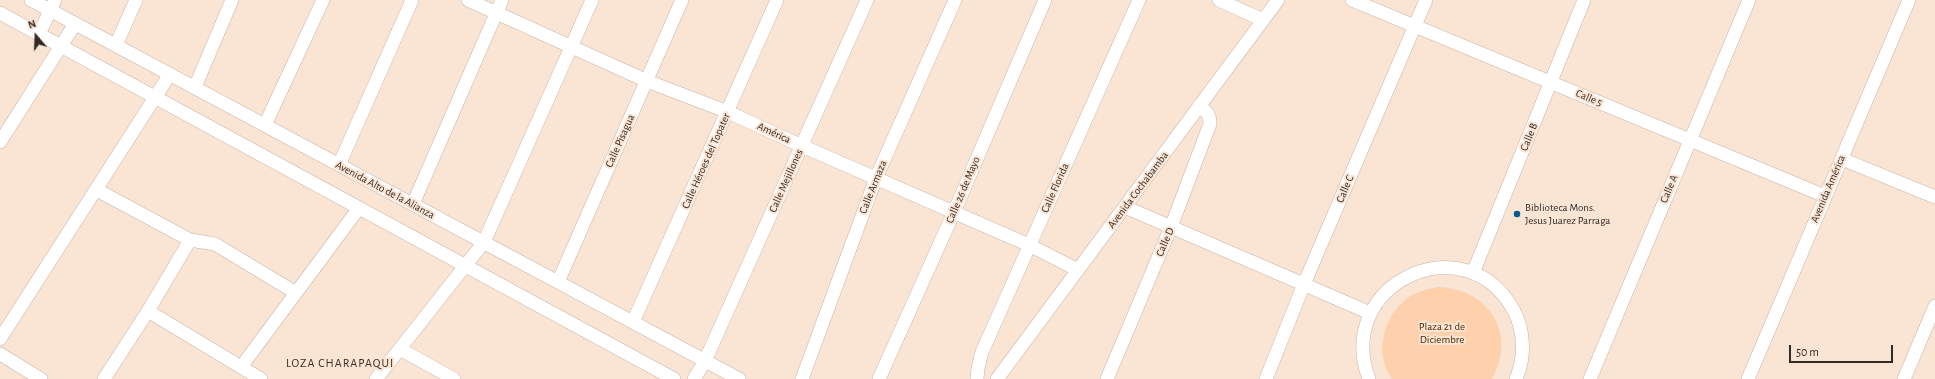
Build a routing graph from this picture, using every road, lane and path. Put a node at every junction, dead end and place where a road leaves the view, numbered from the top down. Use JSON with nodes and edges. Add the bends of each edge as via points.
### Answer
{"nodes":[{"id":1,"x":31,"y":0,"type":"edge"},
{"id":2,"x":136,"y":0,"type":"edge"},
{"id":3,"x":232,"y":0,"type":"edge"},
{"id":4,"x":323,"y":0,"type":"edge"},
{"id":5,"x":412,"y":0,"type":"edge"},
{"id":6,"x":468,"y":0,"type":"edge"},
{"id":7,"x":502,"y":0,"type":"edge"},
{"id":8,"x":592,"y":0,"type":"edge"},
{"id":9,"x":682,"y":0,"type":"edge"},
{"id":10,"x":777,"y":0,"type":"edge"},
{"id":11,"x":866,"y":0,"type":"edge"},
{"id":12,"x":955,"y":0,"type":"edge"},
{"id":13,"x":1045,"y":0,"type":"edge"},
{"id":14,"x":1140,"y":0,"type":"edge"},
{"id":15,"x":1219,"y":0,"type":"edge"},
{"id":16,"x":1278,"y":0,"type":"edge"},
{"id":17,"x":1352,"y":0,"type":"edge"},
{"id":18,"x":1426,"y":0,"type":"edge"},
{"id":19,"x":1584,"y":0,"type":"edge"},
{"id":20,"x":1749,"y":0,"type":"edge"},
{"id":21,"x":1909,"y":0,"type":"edge"},
{"id":22,"x":53,"y":5,"type":"edge"},
{"id":23,"x":0,"y":13,"type":"edge"},
{"id":24,"x":497,"y":13,"type":"junction"},
{"id":25,"x":1263,"y":20,"type":"junction"},
{"id":26,"x":75,"y":24,"type":"junction"},
{"id":27,"x":1415,"y":26,"type":"junction"},
{"id":28,"x":39,"y":34,"type":"junction"},
{"id":29,"x":116,"y":45,"type":"junction"},
{"id":30,"x":62,"y":47,"type":"junction"},
{"id":31,"x":571,"y":47,"type":"junction"},
{"id":32,"x":170,"y":74,"type":"junction"},
{"id":33,"x":647,"y":81,"type":"junction"},
{"id":34,"x":1551,"y":82,"type":"junction"},
{"id":35,"x":194,"y":88,"type":"junction"},
{"id":36,"x":157,"y":98,"type":"junction"},
{"id":37,"x":1199,"y":106,"type":"junction"},
{"id":38,"x":728,"y":112,"type":"junction"},
{"id":39,"x":265,"y":125,"type":"junction"},
{"id":40,"x":1690,"y":140,"type":"junction"},
{"id":41,"x":0,"y":142,"type":"edge"},
{"id":42,"x":802,"y":146,"type":"junction"},
{"id":43,"x":1842,"y":159,"type":"junction"},
{"id":44,"x":339,"y":165,"type":"junction"},
{"id":45,"x":876,"y":178,"type":"junction"},
{"id":46,"x":97,"y":190,"type":"junction"},
{"id":47,"x":1825,"y":196,"type":"junction"},
{"id":48,"x":1935,"y":197,"type":"edge"},
{"id":49,"x":413,"y":204,"type":"junction"},
{"id":50,"x":1125,"y":207,"type":"junction"},
{"id":51,"x":359,"y":208,"type":"junction"},
{"id":52,"x":954,"y":212,"type":"junction"},
{"id":53,"x":1171,"y":227,"type":"junction"},
{"id":54,"x":190,"y":240,"type":"junction"},
{"id":55,"x":484,"y":242,"type":"junction"},
{"id":56,"x":1029,"y":245,"type":"junction"},
{"id":57,"x":465,"y":266,"type":"junction"},
{"id":58,"x":1078,"y":270,"type":"junction"},
{"id":59,"x":1473,"y":273,"type":"junction"},
{"id":60,"x":558,"y":282,"type":"junction"},
{"id":61,"x":1304,"y":284,"type":"junction"},
{"id":62,"x":296,"y":293,"type":"junction"},
{"id":63,"x":1935,"y":306,"type":"edge"},
{"id":64,"x":148,"y":311,"type":"junction"},
{"id":65,"x":1370,"y":313,"type":"junction"},
{"id":66,"x":633,"y":322,"type":"junction"},
{"id":67,"x":0,"y":340,"type":"edge"},
{"id":68,"x":400,"y":349,"type":"junction"},
{"id":69,"x":0,"y":354,"type":"edge"},
{"id":70,"x":705,"y":361,"type":"junction"},
{"id":71,"x":241,"y":367,"type":"junction"},
{"id":72,"x":1518,"y":378,"type":"edge"},
{"id":73,"x":42,"y":379,"type":"edge"},
{"id":74,"x":104,"y":379,"type":"edge"},
{"id":75,"x":261,"y":379,"type":"edge"},
{"id":76,"x":376,"y":379,"type":"edge"},
{"id":77,"x":454,"y":379,"type":"edge"},
{"id":78,"x":674,"y":379,"type":"edge"},
{"id":79,"x":694,"y":379,"type":"edge"},
{"id":80,"x":739,"y":379,"type":"edge"},
{"id":81,"x":802,"y":379,"type":"edge"},
{"id":82,"x":880,"y":379,"type":"edge"},
{"id":83,"x":977,"y":379,"type":"edge"},
{"id":84,"x":998,"y":379,"type":"edge"},
{"id":85,"x":1107,"y":379,"type":"edge"},
{"id":86,"x":1266,"y":379,"type":"edge"},
{"id":87,"x":1369,"y":379,"type":"edge"},
{"id":88,"x":1590,"y":379,"type":"edge"},
{"id":89,"x":1748,"y":379,"type":"edge"},
{"id":90,"x":1904,"y":379,"type":"edge"}],
"edges":[{"from":1,"to":22,"type":"street","name":"Avenida Alto de la Alianza"},
{"from":2,"to":29,"type":"street"},
{"from":3,"to":35,"type":"street"},
{"from":4,"to":39,"type":"street"},
{"from":5,"to":44,"type":"street"},
{"from":6,"to":24,"type":"street","name":"América"},
{"from":7,"to":24,"type":"street"},
{"from":8,"to":31,"type":"street"},
{"from":9,"to":33,"type":"street","name":"Calle Pisagua"},
{"from":10,"to":38,"type":"street","name":"Calle Héroes del Topater"},
{"from":11,"to":42,"type":"street","name":"Calle Mejillones"},
{"from":12,"to":45,"type":"street","name":"Calle Armaza"},
{"from":13,"to":52,"type":"street","name":"Calle 26 de Mayo"},
{"from":14,"to":56,"type":"street","name":"Calle Florida"},
{"from":15,"to":25,"type":"street"},
{"from":16,"to":25,"type":"street","name":"Avenida Cochabamba"},
{"from":17,"to":27,"type":"street","name":"Calle 5"},
{"from":18,"to":27,"type":"street","name":"Calle C"},
{"from":19,"to":34,"type":"street","name":"Calle B"},
{"from":20,"to":40,"type":"street","name":"Calle A"},
{"from":21,"to":43,"type":"street","name":"Avenida América"},
{"from":22,"to":26,"type":"street","name":"Avenida Alto de la Alianza"},
{"from":22,"to":28,"type":"street"},
{"from":23,"to":28,"type":"street"},
{"from":24,"to":31,"type":"street","name":"América"},
{"from":24,"to":49,"type":"street"},
{"from":25,"to":37,"type":"street","name":"Avenida Cochabamba"},
{"from":26,"to":29,"type":"street","name":"Avenida Alto de la Alianza"},
{"from":26,"to":30,"type":"street"},
{"from":27,"to":34,"type":"street","name":"Calle 5"},
{"from":27,"to":61,"type":"street","name":"Calle C"},
{"from":28,"to":30,"type":"street"},
{"from":29,"to":32,"type":"street","name":"Avenida Alto de la Alianza"},
{"from":30,"to":36,"type":"street"},
{"from":30,"to":41,"type":"street"},
{"from":31,"to":33,"type":"street","name":"América"},
{"from":31,"to":55,"type":"street"},
{"from":32,"to":35,"type":"street","name":"Avenida Alto de la Alianza"},
{"from":32,"to":36,"type":"street"},
{"from":33,"to":38,"type":"street","name":"América"},
{"from":33,"to":60,"type":"street","name":"Calle Pisagua"},
{"from":34,"to":40,"type":"street","name":"Calle 5"},
{"from":34,"to":59,"type":"street","name":"Calle B"},
{"from":35,"to":39,"type":"street","name":"Avenida Alto de la Alianza"},
{"from":36,"to":46,"type":"street"},
{"from":36,"to":51,"type":"street"},
{"from":37,"to":50,"type":"street","name":"Avenida Cochabamba"},
{"from":37,"to":53,"type":"street","name":"Calle D","via":[[1208,113],[1210,124]]},
{"from":38,"to":42,"type":"street","name":"América"},
{"from":38,"to":66,"type":"street","name":"Calle Héroes del Topater"},
{"from":39,"to":44,"type":"street","name":"Avenida Alto de la Alianza"},
{"from":40,"to":47,"type":"street","name":"Calle 5"},
{"from":40,"to":88,"type":"street","name":"Calle A"},
{"from":42,"to":45,"type":"street","name":"América"},
{"from":42,"to":70,"type":"street","name":"Calle Mejillones"},
{"from":43,"to":47,"type":"street","name":"Avenida América"},
{"from":43,"to":48,"type":"street"},
{"from":44,"to":49,"type":"street","name":"Avenida Alto de la Alianza"},
{"from":45,"to":52,"type":"street","name":"América"},
{"from":45,"to":81,"type":"street","name":"Calle Armaza"},
{"from":46,"to":54,"type":"street"},
{"from":46,"to":67,"type":"street"},
{"from":47,"to":89,"type":"street","name":"Avenida América"},
{"from":49,"to":55,"type":"street","name":"Avenida Alto de la Alianza"},
{"from":50,"to":53,"type":"street"},
{"from":50,"to":58,"type":"street","name":"Avenida Cochabamba"},
{"from":51,"to":57,"type":"street"},
{"from":51,"to":62,"type":"street"},
{"from":52,"to":56,"type":"street","name":"América"},
{"from":52,"to":82,"type":"street","name":"Calle 26 de Mayo"},
{"from":53,"to":61,"type":"street"},
{"from":53,"to":85,"type":"street","name":"Calle D"},
{"from":54,"to":62,"type":"street","via":[[215,244]]},
{"from":54,"to":64,"type":"street"},
{"from":55,"to":57,"type":"street"},
{"from":55,"to":60,"type":"street","name":"Avenida Alto de la Alianza"},
{"from":56,"to":58,"type":"street","name":"América"},
{"from":56,"to":83,"type":"street","name":"Calle Florida","via":[[982,352]]},
{"from":57,"to":68,"type":"street"},
{"from":57,"to":78,"type":"street"},
{"from":58,"to":84,"type":"street","name":"Avenida Cochabamba"},
{"from":59,"to":65,"type":"street","via":[[1447,268],[1420,270],[1391,286]]},
{"from":59,"to":72,"type":"street","via":[[1500,290],[1517,316],[1522,331],[1523,347]]},
{"from":60,"to":66,"type":"street","name":"Avenida Alto de la Alianza"},
{"from":61,"to":65,"type":"street"},
{"from":61,"to":86,"type":"street","name":"Calle C"},
{"from":62,"to":71,"type":"street"},
{"from":63,"to":90,"type":"street"},
{"from":64,"to":71,"type":"street"},
{"from":64,"to":74,"type":"street"},
{"from":65,"to":87,"type":"street","via":[[1363,340],[1363,355]]},
{"from":66,"to":70,"type":"street","name":"Avenida Alto de la Alianza"},
{"from":68,"to":76,"type":"street"},
{"from":68,"to":77,"type":"street"},
{"from":69,"to":73,"type":"street"},
{"from":70,"to":79,"type":"street","name":"Calle Mejillones"},
{"from":70,"to":80,"type":"street","name":"Avenida Alto de la Alianza"},
{"from":71,"to":75,"type":"street"}]}
